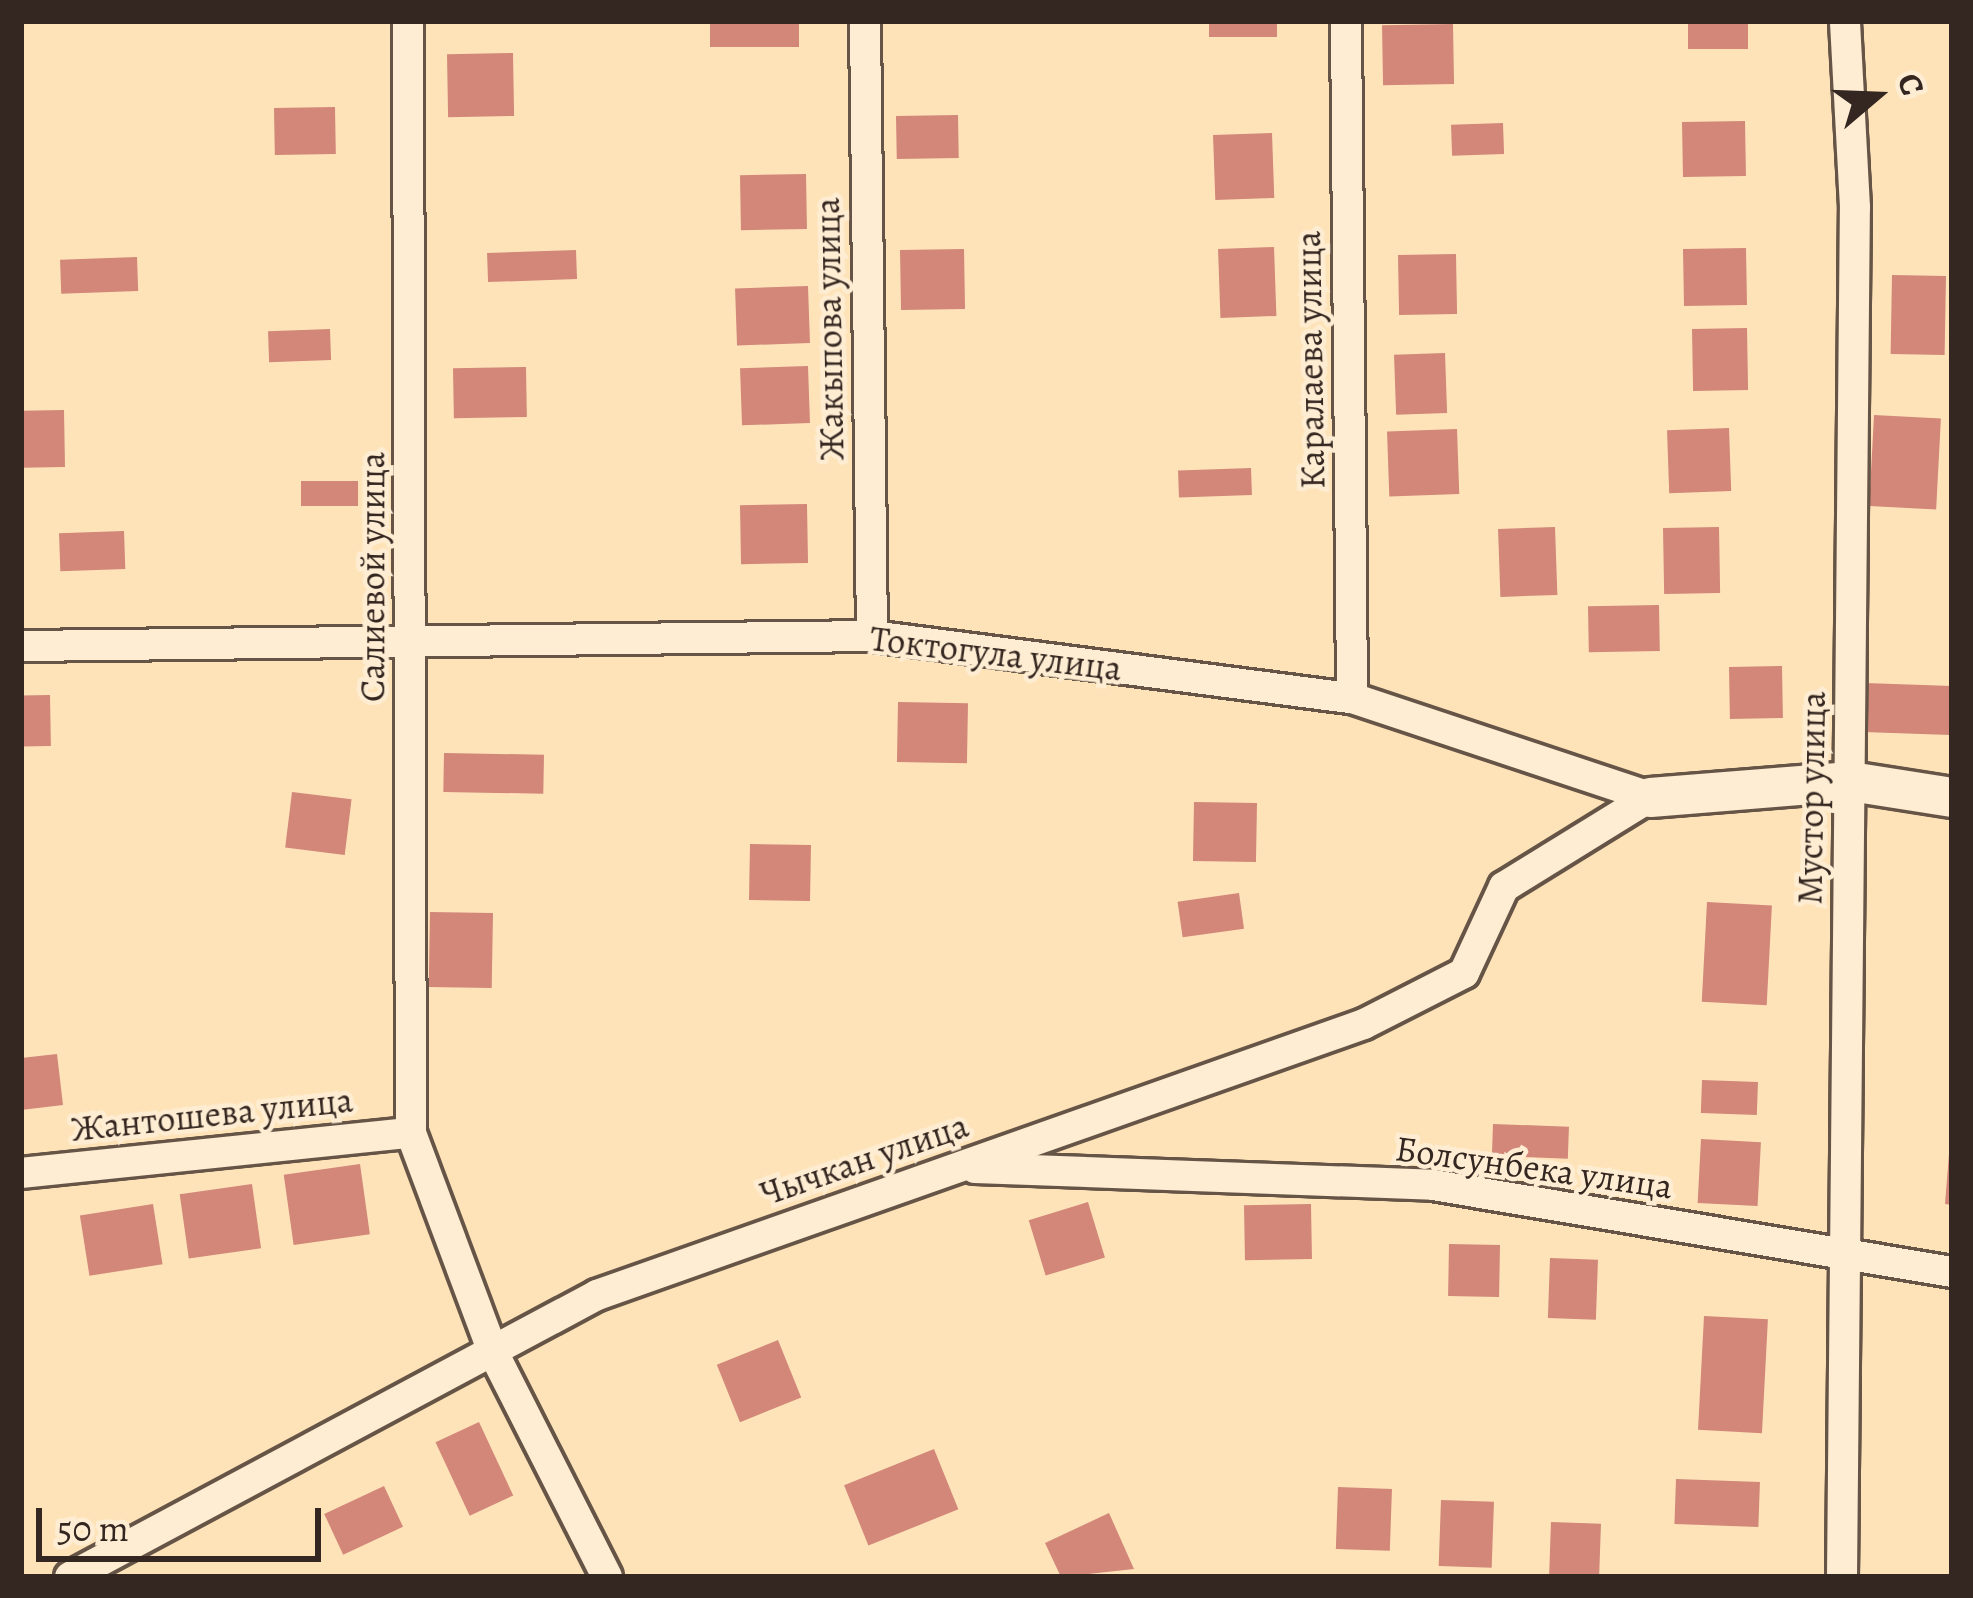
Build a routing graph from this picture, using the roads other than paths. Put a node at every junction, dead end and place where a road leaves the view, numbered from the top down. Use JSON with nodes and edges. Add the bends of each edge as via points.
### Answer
{"nodes":[{"id":1,"x":408,"y":21,"type":"edge"},
{"id":2,"x":865,"y":21,"type":"edge"},
{"id":3,"x":1346,"y":21,"type":"edge"},
{"id":4,"x":1845,"y":21,"type":"edge"},
{"id":5,"x":872,"y":635,"type":"junction"},
{"id":6,"x":412,"y":642,"type":"junction"},
{"id":7,"x":21,"y":646,"type":"edge"},
{"id":8,"x":1352,"y":698,"type":"junction"},
{"id":9,"x":1850,"y":781,"type":"junction"},
{"id":10,"x":1650,"y":797,"type":"junction"},
{"id":11,"x":1952,"y":797,"type":"edge"},
{"id":12,"x":411,"y":1133,"type":"junction"},
{"id":13,"x":957,"y":1168,"type":"junction"},
{"id":14,"x":21,"y":1173,"type":"edge"},
{"id":15,"x":1845,"y":1256,"type":"junction"},
{"id":16,"x":1952,"y":1272,"type":"edge"},
{"id":17,"x":493,"y":1350,"type":"junction"},
{"id":18,"x":70,"y":1577,"type":"edge"},
{"id":19,"x":607,"y":1577,"type":"edge"},
{"id":20,"x":1843,"y":1577,"type":"edge"}],
"edges":[{"from":1,"to":6,"type":"street","name":"Салиевой улица"},
{"from":2,"to":5,"type":"street","name":"Жакыпова улица"},
{"from":3,"to":8,"type":"street","name":"Каралаева улица"},
{"from":4,"to":9,"type":"street","name":"Мустор улица","via":[[1855,207]]},
{"from":5,"to":6,"type":"street","name":"Токтогула улица"},
{"from":5,"to":8,"type":"street","name":"Токтогула улица"},
{"from":6,"to":7,"type":"street","name":"Токтогула улица"},
{"from":6,"to":12,"type":"street","name":"Салиевой улица"},
{"from":8,"to":10,"type":"street","name":"Токтогула улица"},
{"from":9,"to":10,"type":"street","name":"Токтогула улица"},
{"from":9,"to":11,"type":"street","name":"Токтогула улица"},
{"from":9,"to":15,"type":"street","name":"Мустор улица"},
{"from":10,"to":13,"type":"street","name":"Чычкан улица","via":[[1504,887],[1464,973],[1364,1024]]},
{"from":12,"to":14,"type":"street","name":"Жантошева улица"},
{"from":12,"to":17,"type":"street"},
{"from":13,"to":15,"type":"street","name":"Болсунбека улица","via":[[1433,1185]]},
{"from":13,"to":17,"type":"street","name":"Чычкан улица","via":[[596,1295]]},
{"from":15,"to":16,"type":"street","name":"Болсунбека улица"},
{"from":15,"to":20,"type":"street","name":"Мустор улица"},
{"from":17,"to":18,"type":"street","name":"Чычкан улица"},
{"from":17,"to":19,"type":"street"}]}
